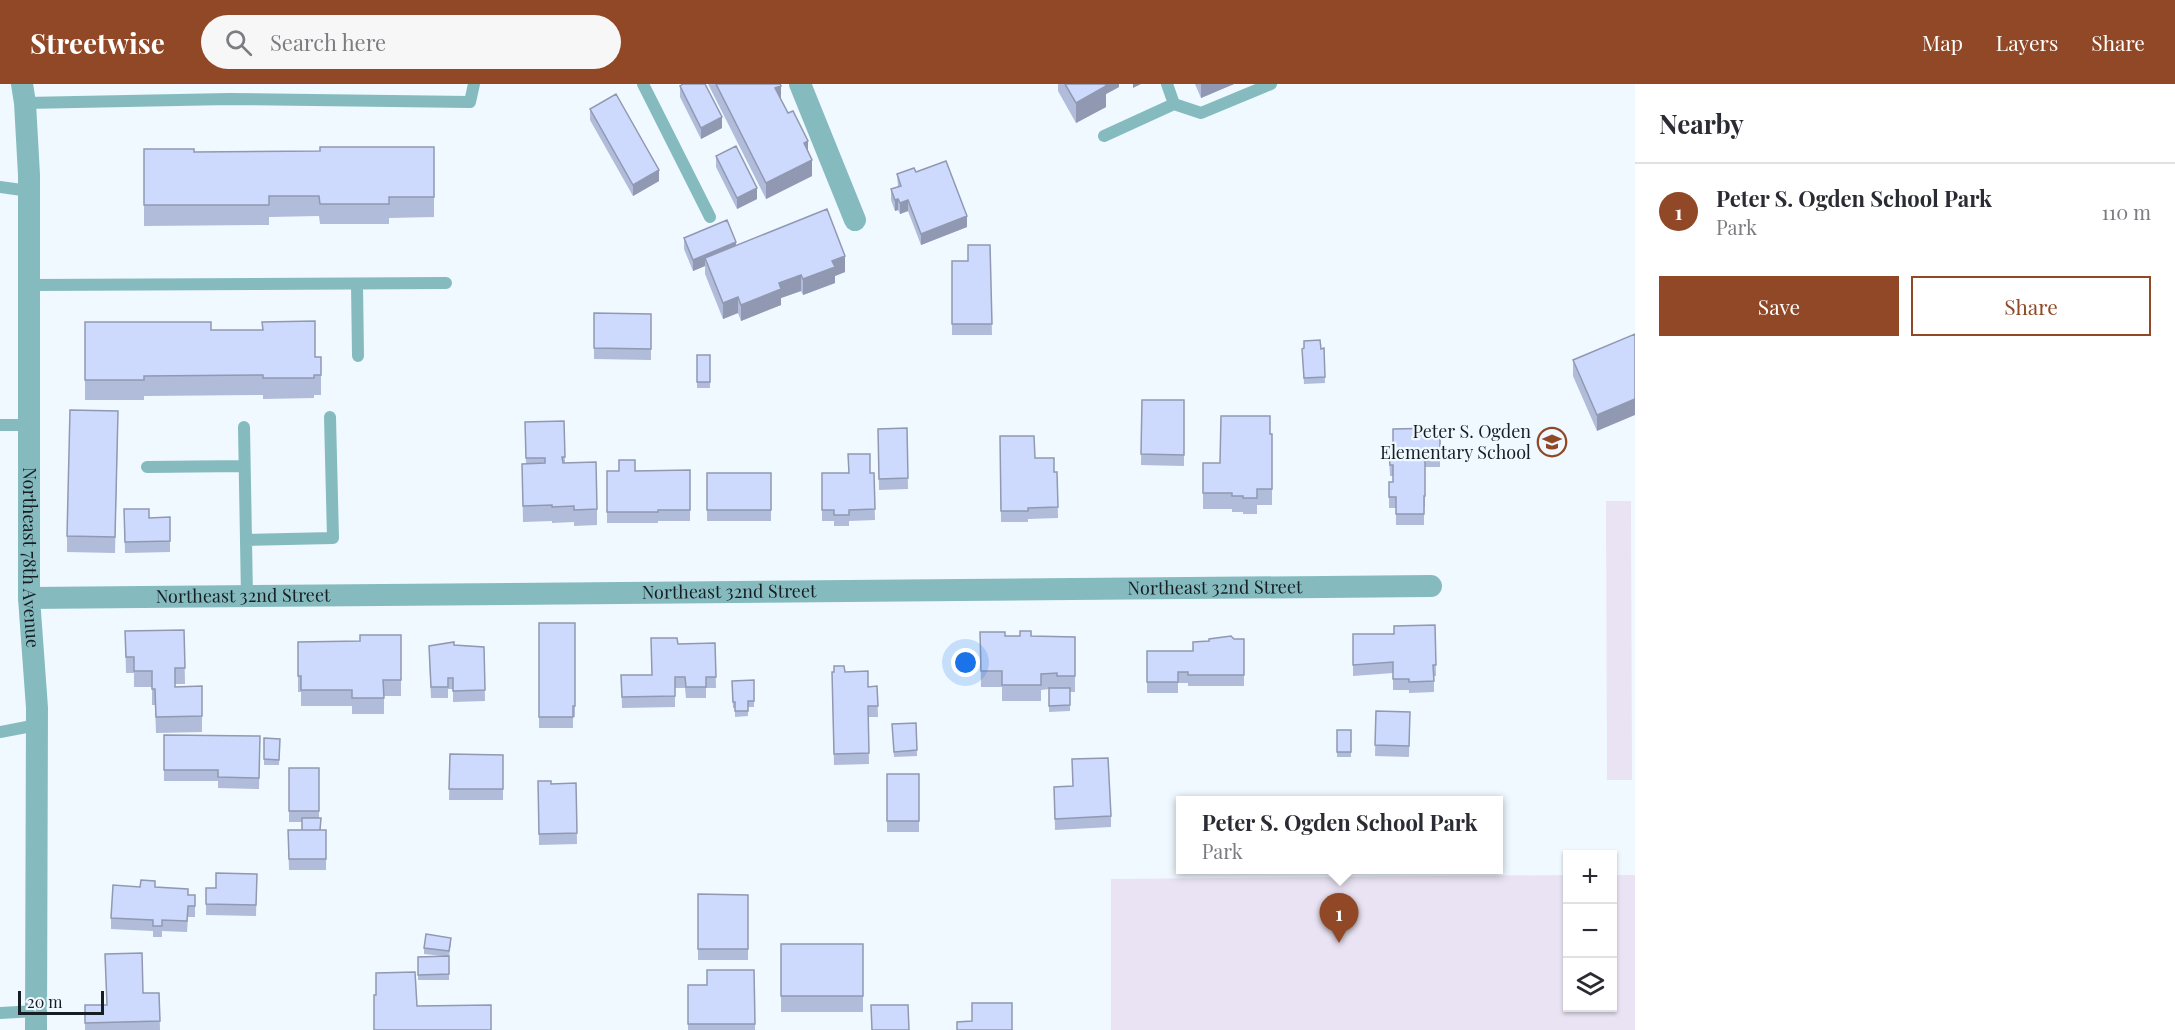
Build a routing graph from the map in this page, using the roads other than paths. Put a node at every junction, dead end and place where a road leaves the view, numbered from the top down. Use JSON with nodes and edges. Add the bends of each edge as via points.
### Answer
{"nodes":[{"id":1,"x":474,"y":84,"type":"edge"},
{"id":2,"x":643,"y":84,"type":"edge"},
{"id":3,"x":800,"y":84,"type":"edge"},
{"id":4,"x":1167,"y":84,"type":"edge"},
{"id":5,"x":1271,"y":84,"type":"edge"},
{"id":6,"x":23,"y":94,"type":"edge"},
{"id":7,"x":1173,"y":104,"type":"junction"},
{"id":8,"x":1104,"y":136,"type":"dead end"},
{"id":9,"x":0,"y":187,"type":"edge"},
{"id":10,"x":29,"y":191,"type":"junction"},
{"id":11,"x":710,"y":217,"type":"dead end"},
{"id":12,"x":855,"y":220,"type":"dead end"},
{"id":13,"x":446,"y":283,"type":"dead end"},
{"id":14,"x":357,"y":284,"type":"junction"},
{"id":15,"x":29,"y":285,"type":"junction"},
{"id":16,"x":358,"y":356,"type":"dead end"},
{"id":17,"x":330,"y":417,"type":"dead end"},
{"id":18,"x":0,"y":425,"type":"edge"},
{"id":19,"x":29,"y":425,"type":"junction"},
{"id":20,"x":244,"y":426,"type":"dead end"},
{"id":21,"x":244,"y":466,"type":"junction"},
{"id":22,"x":147,"y":467,"type":"dead end"},
{"id":23,"x":246,"y":540,"type":"junction"},
{"id":24,"x":1431,"y":586,"type":"dead end"},
{"id":25,"x":247,"y":597,"type":"junction"},
{"id":26,"x":29,"y":598,"type":"junction"},
{"id":27,"x":37,"y":725,"type":"junction"},
{"id":28,"x":0,"y":732,"type":"edge"},
{"id":29,"x":0,"y":1013,"type":"edge"},
{"id":30,"x":36,"y":1021,"type":"edge"}],
"edges":[{"from":1,"to":6,"type":"lane","via":[[470,102]]},
{"from":2,"to":11,"type":"lane"},
{"from":3,"to":12,"type":"street"},
{"from":4,"to":7,"type":"lane"},
{"from":5,"to":7,"type":"lane","via":[[1201,113]]},
{"from":6,"to":10,"type":"street","name":"Northeast 78th Avenue"},
{"from":7,"to":8,"type":"lane"},
{"from":9,"to":10,"type":"lane"},
{"from":10,"to":15,"type":"street","name":"Northeast 78th Avenue"},
{"from":13,"to":14,"type":"lane"},
{"from":14,"to":15,"type":"lane"},
{"from":14,"to":16,"type":"lane"},
{"from":15,"to":19,"type":"street","name":"Northeast 78th Avenue"},
{"from":17,"to":23,"type":"lane","via":[[333,538]]},
{"from":18,"to":19,"type":"lane"},
{"from":19,"to":26,"type":"street","name":"Northeast 78th Avenue"},
{"from":20,"to":21,"type":"lane"},
{"from":21,"to":22,"type":"lane"},
{"from":21,"to":23,"type":"lane"},
{"from":23,"to":25,"type":"lane"},
{"from":24,"to":25,"type":"street","name":"Northeast 32nd Street"},
{"from":25,"to":26,"type":"street","name":"Northeast 32nd Street"},
{"from":26,"to":27,"type":"street","name":"Northeast 78th Avenue"},
{"from":27,"to":28,"type":"lane"},
{"from":27,"to":30,"type":"street","name":"Northeast 78th Avenue"},
{"from":29,"to":30,"type":"lane"}]}
